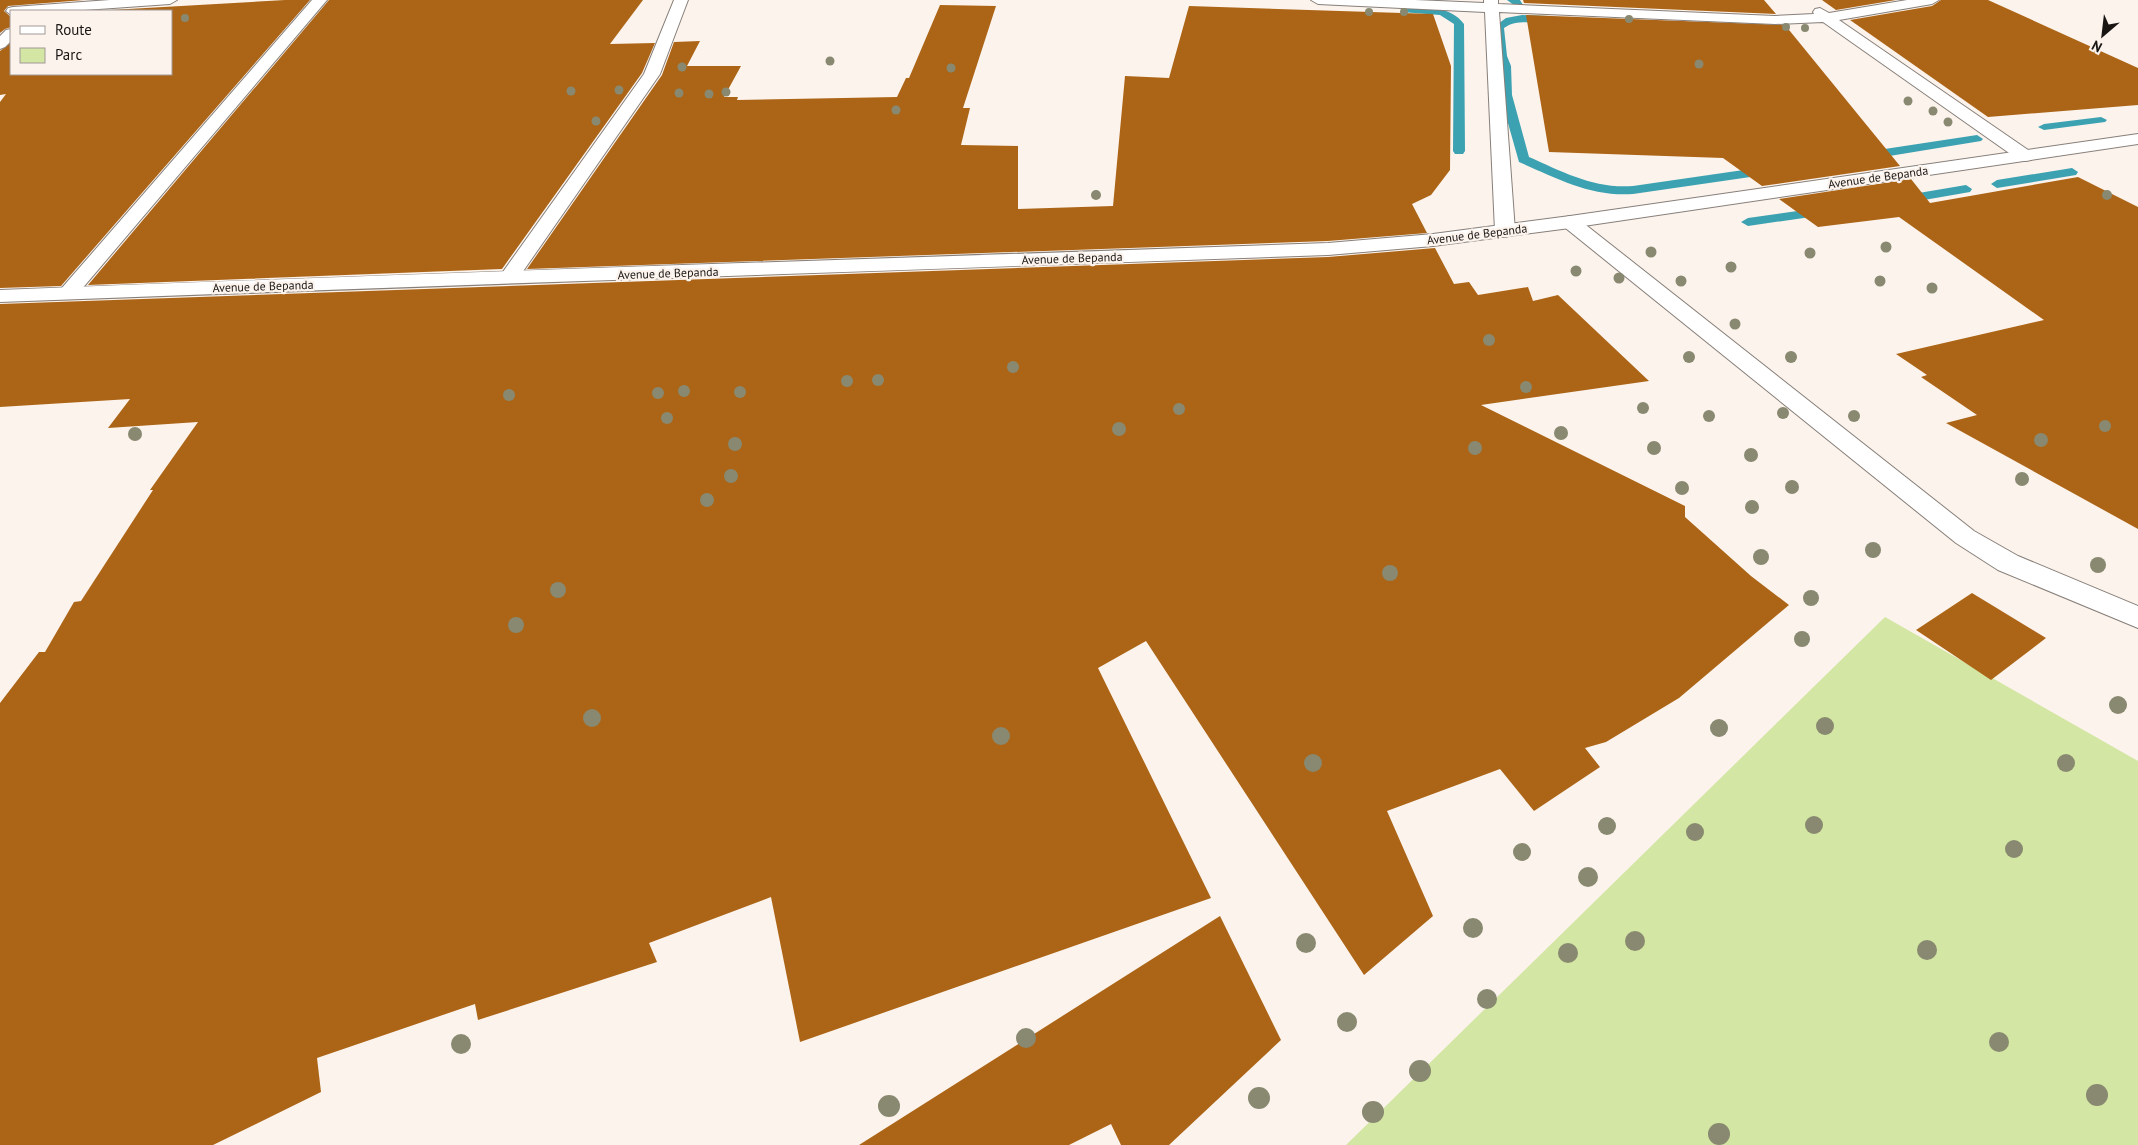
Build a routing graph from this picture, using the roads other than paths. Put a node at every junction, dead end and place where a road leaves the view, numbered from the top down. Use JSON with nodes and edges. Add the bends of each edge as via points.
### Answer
{"nodes":[{"id":1,"x":170,"y":0,"type":"edge"},
{"id":2,"x":320,"y":0,"type":"edge"},
{"id":3,"x":681,"y":0,"type":"edge"},
{"id":4,"x":1318,"y":0,"type":"edge"},
{"id":5,"x":1808,"y":0,"type":"edge"},
{"id":6,"x":1932,"y":0,"type":"edge"},
{"id":7,"x":1492,"y":4,"type":"edge"},
{"id":8,"x":45,"y":10,"type":"edge"},
{"id":9,"x":1826,"y":18,"type":"junction"},
{"id":10,"x":10,"y":34,"type":"edge"},
{"id":11,"x":0,"y":44,"type":"edge"},
{"id":12,"x":2138,"y":139,"type":"edge"},
{"id":13,"x":2025,"y":156,"type":"junction"},
{"id":14,"x":1570,"y":222,"type":"junction"},
{"id":15,"x":1505,"y":230,"type":"junction"},
{"id":16,"x":510,"y":276,"type":"junction"},
{"id":17,"x":68,"y":293,"type":"junction"},
{"id":18,"x":0,"y":296,"type":"edge"},
{"id":19,"x":2138,"y":618,"type":"edge"}],
"edges":[{"from":1,"to":8,"type":"street"},
{"from":2,"to":17,"type":"street"},
{"from":3,"to":16,"type":"street","via":[[652,74]]},
{"from":4,"to":7,"type":"street"},
{"from":5,"to":9,"type":"street"},
{"from":6,"to":9,"type":"street"},
{"from":7,"to":9,"type":"street","via":[[1775,20]]},
{"from":7,"to":15,"type":"street"},
{"from":9,"to":13,"type":"street"},
{"from":10,"to":11,"type":"street"},
{"from":12,"to":13,"type":"street","name":"Avenue de Bepanda"},
{"from":13,"to":14,"type":"street","name":"Avenue de Bepanda"},
{"from":14,"to":15,"type":"street","name":"Avenue de Bepanda"},
{"from":14,"to":19,"type":"street","via":[[1965,537],[2008,563]]},
{"from":15,"to":16,"type":"street","name":"Avenue de Bepanda","via":[[1433,240],[1318,249]]},
{"from":16,"to":17,"type":"street","name":"Avenue de Bepanda"},
{"from":17,"to":18,"type":"street","name":"Avenue de Bepanda"}]}
